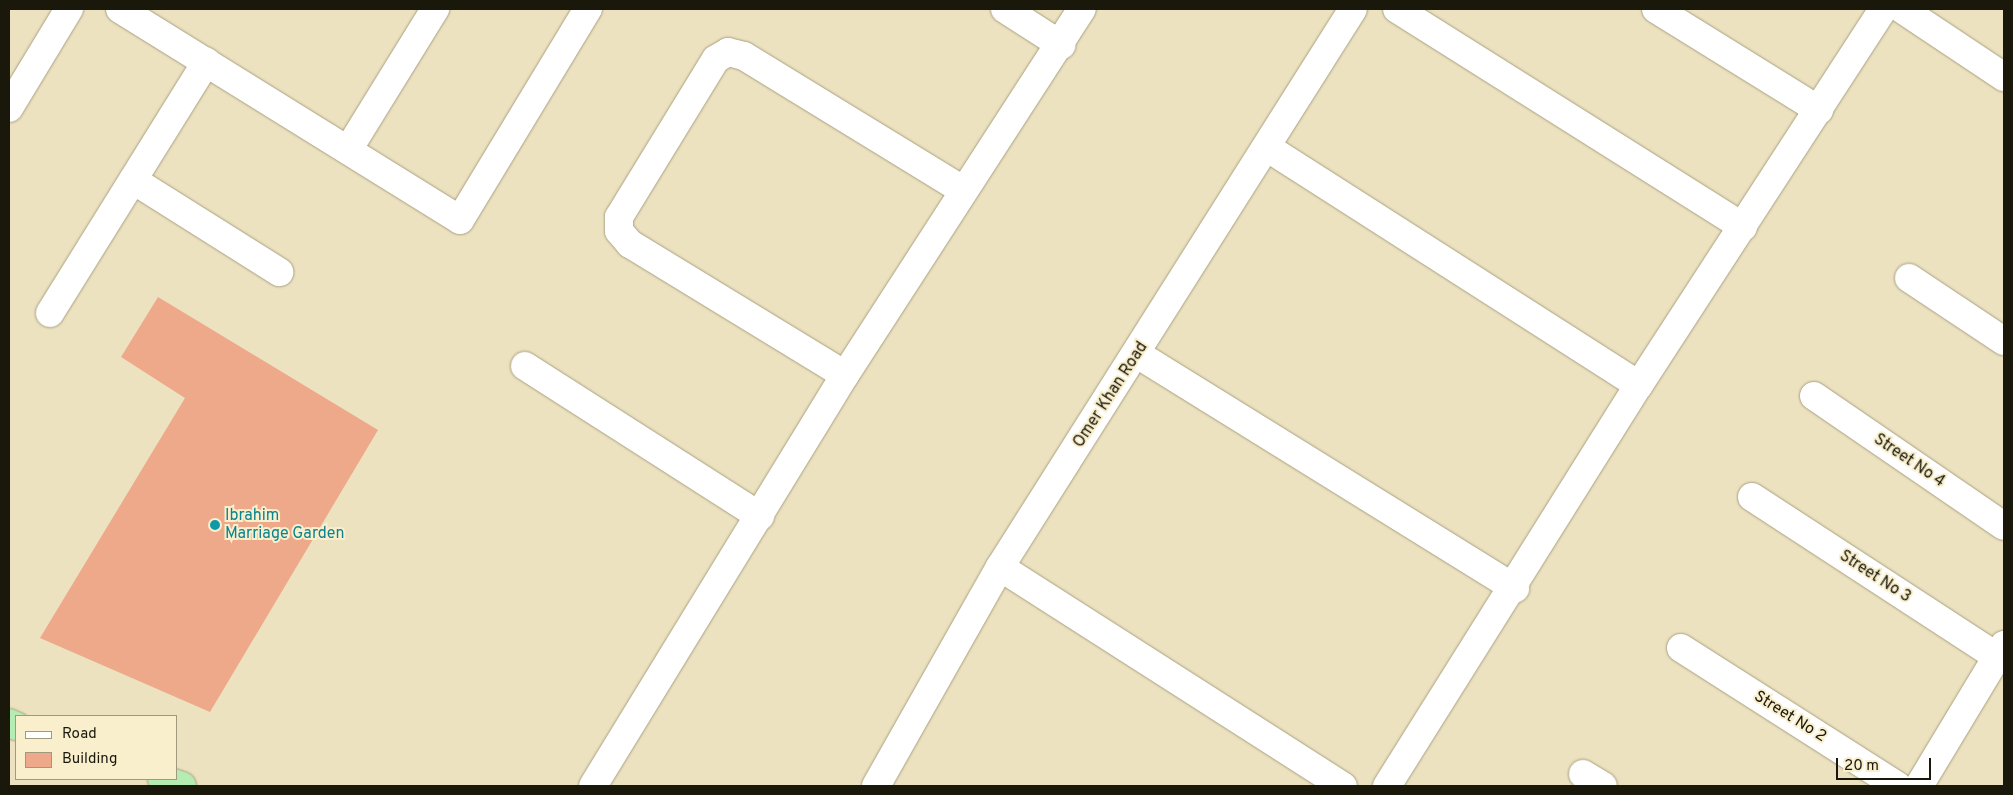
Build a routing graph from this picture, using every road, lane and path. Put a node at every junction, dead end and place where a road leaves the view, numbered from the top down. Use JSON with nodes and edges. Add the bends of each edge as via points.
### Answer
{"nodes":[{"id":1,"x":69,"y":9,"type":"edge"},
{"id":2,"x":120,"y":9,"type":"edge"},
{"id":3,"x":435,"y":9,"type":"edge"},
{"id":4,"x":588,"y":9,"type":"edge"},
{"id":5,"x":1005,"y":9,"type":"edge"},
{"id":6,"x":1082,"y":9,"type":"edge"},
{"id":7,"x":1354,"y":9,"type":"edge"},
{"id":8,"x":1397,"y":9,"type":"edge"},
{"id":9,"x":1656,"y":9,"type":"edge"},
{"id":10,"x":1883,"y":9,"type":"edge"},
{"id":11,"x":1902,"y":9,"type":"edge"},
{"id":12,"x":1061,"y":44,"type":"junction"},
{"id":13,"x":206,"y":62,"type":"junction"},
{"id":14,"x":2004,"y":77,"type":"edge"},
{"id":15,"x":9,"y":108,"type":"edge"},
{"id":16,"x":1819,"y":110,"type":"junction"},
{"id":17,"x":1268,"y":148,"type":"junction"},
{"id":18,"x":348,"y":150,"type":"junction"},
{"id":19,"x":134,"y":180,"type":"junction"},
{"id":20,"x":963,"y":190,"type":"junction"},
{"id":21,"x":1743,"y":227,"type":"junction"},
{"id":22,"x":279,"y":272,"type":"dead end"},
{"id":23,"x":1909,"y":278,"type":"dead end"},
{"id":24,"x":50,"y":313,"type":"dead end"},
{"id":25,"x":2004,"y":341,"type":"edge"},
{"id":26,"x":1137,"y":354,"type":"junction"},
{"id":27,"x":525,"y":366,"type":"dead end"},
{"id":28,"x":845,"y":375,"type":"junction"},
{"id":29,"x":1639,"y":385,"type":"junction"},
{"id":30,"x":1814,"y":396,"type":"dead end"},
{"id":31,"x":1752,"y":497,"type":"dead end"},
{"id":32,"x":760,"y":516,"type":"junction"},
{"id":33,"x":2004,"y":526,"type":"edge"},
{"id":34,"x":1000,"y":567,"type":"junction"},
{"id":35,"x":1515,"y":588,"type":"junction"},
{"id":36,"x":1682,"y":648,"type":"dead end"},
{"id":37,"x":2001,"y":651,"type":"edge"},
{"id":38,"x":165,"y":780,"type":"edge"},
{"id":39,"x":182,"y":786,"type":"edge"},
{"id":40,"x":593,"y":786,"type":"edge"},
{"id":41,"x":876,"y":786,"type":"edge"},
{"id":42,"x":1343,"y":786,"type":"edge"},
{"id":43,"x":1387,"y":786,"type":"edge"},
{"id":44,"x":1898,"y":786,"type":"edge"},
{"id":45,"x":1919,"y":786,"type":"edge"}],
"edges":[{"from":1,"to":15,"type":"street"},
{"from":2,"to":13,"type":"street"},
{"from":3,"to":18,"type":"street"},
{"from":4,"to":18,"type":"street","via":[[460,220]]},
{"from":5,"to":12,"type":"street"},
{"from":6,"to":12,"type":"street"},
{"from":7,"to":17,"type":"street","name":"Omer Khan Road"},
{"from":8,"to":21,"type":"street"},
{"from":9,"to":16,"type":"street"},
{"from":10,"to":16,"type":"street"},
{"from":11,"to":14,"type":"street"},
{"from":12,"to":20,"type":"street"},
{"from":13,"to":18,"type":"street"},
{"from":13,"to":19,"type":"street"},
{"from":16,"to":21,"type":"street"},
{"from":17,"to":26,"type":"street","name":"Omer Khan Road"},
{"from":17,"to":29,"type":"street"},
{"from":19,"to":22,"type":"street"},
{"from":19,"to":24,"type":"street"},
{"from":20,"to":28,"type":"street"},
{"from":20,"to":28,"type":"street","via":[[744,56],[728,52],[716,58],[619,217],[620,231],[630,244]]},
{"from":21,"to":29,"type":"street"},
{"from":23,"to":25,"type":"street"},
{"from":26,"to":34,"type":"street","name":"Omer Khan Road"},
{"from":26,"to":35,"type":"street"},
{"from":27,"to":32,"type":"street"},
{"from":28,"to":32,"type":"street"},
{"from":29,"to":35,"type":"street"},
{"from":30,"to":33,"type":"street","name":"Street No 4"},
{"from":31,"to":37,"type":"street","name":"Street No 3"},
{"from":32,"to":40,"type":"street"},
{"from":34,"to":41,"type":"street","name":"Omer Khan Road"},
{"from":34,"to":42,"type":"street"},
{"from":35,"to":43,"type":"street"},
{"from":36,"to":44,"type":"street","name":"Street No 2"},
{"from":37,"to":45,"type":"street"},
{"from":38,"to":39,"type":"highway"}]}
